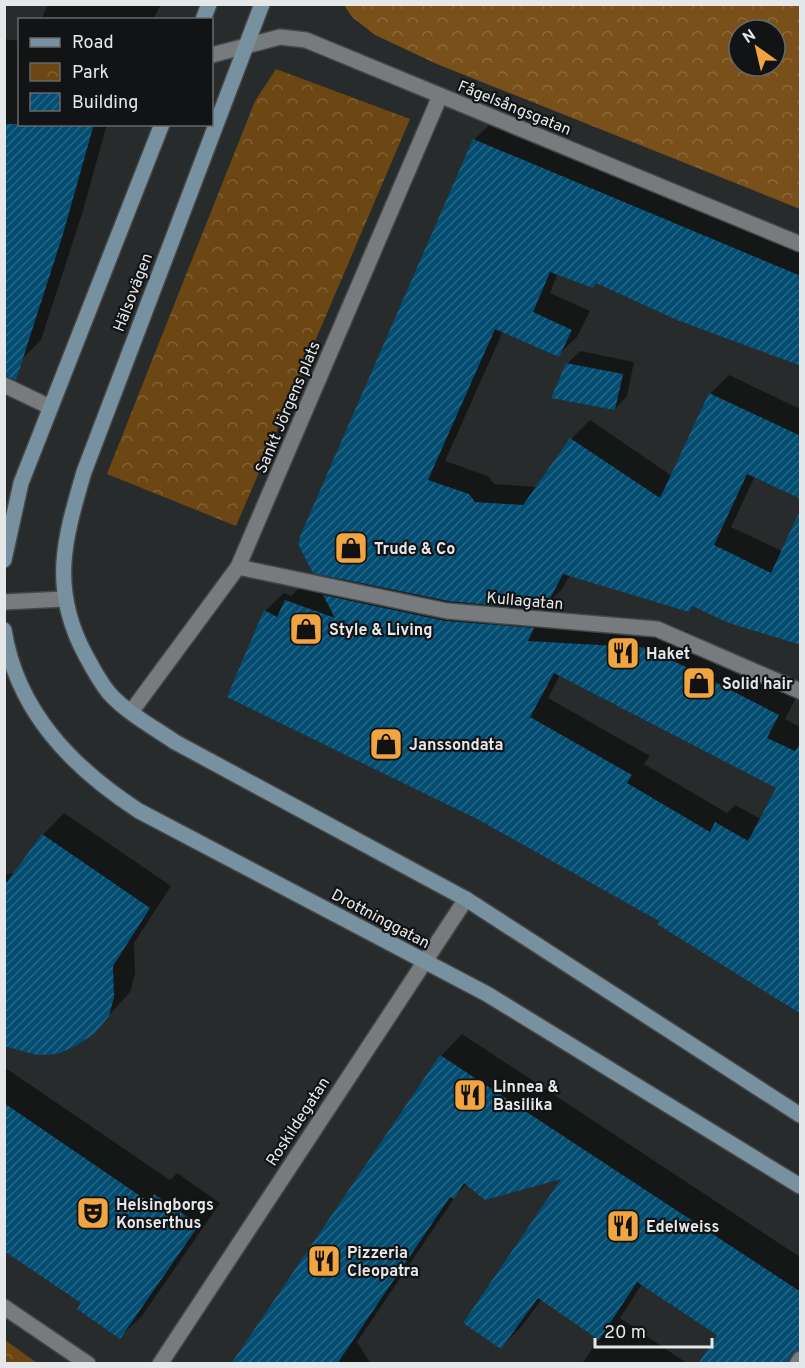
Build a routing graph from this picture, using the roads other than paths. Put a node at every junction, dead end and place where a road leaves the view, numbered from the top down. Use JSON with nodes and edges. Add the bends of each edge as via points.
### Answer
{"nodes":[{"id":1,"x":262,"y":4,"type":"edge"},
{"id":2,"x":247,"y":46,"type":"junction"},
{"id":3,"x":213,"y":55,"type":"edge"},
{"id":4,"x":440,"y":96,"type":"junction"},
{"id":5,"x":161,"y":126,"type":"edge"},
{"id":6,"x":801,"y":244,"type":"edge"},
{"id":7,"x":4,"y":385,"type":"edge"},
{"id":8,"x":50,"y":407,"type":"junction"},
{"id":9,"x":4,"y":560,"type":"edge"},
{"id":10,"x":238,"y":567,"type":"junction"},
{"id":11,"x":64,"y":599,"type":"junction"},
{"id":12,"x":4,"y":602,"type":"edge"},
{"id":13,"x":4,"y":630,"type":"edge"},
{"id":14,"x":801,"y":691,"type":"edge"},
{"id":15,"x":131,"y":712,"type":"junction"},
{"id":16,"x":466,"y":899,"type":"junction"},
{"id":17,"x":424,"y":962,"type":"junction"},
{"id":18,"x":801,"y":1115,"type":"edge"},
{"id":19,"x":801,"y":1186,"type":"edge"},
{"id":20,"x":4,"y":1307,"type":"edge"},
{"id":21,"x":801,"y":1359,"type":"edge"},
{"id":22,"x":88,"y":1364,"type":"edge"},
{"id":23,"x":160,"y":1364,"type":"edge"},
{"id":24,"x":797,"y":1364,"type":"edge"}],
"edges":[{"from":1,"to":2,"type":"main road","name":"Hälsovägen"},
{"from":2,"to":3,"type":"street","name":"Fågelsångsgatan"},
{"from":2,"to":4,"type":"street","name":"Fågelsångsgatan","via":[[280,37],[306,40]]},
{"from":2,"to":11,"type":"main road","name":"Hälsovägen","via":[[97,433],[70,520],[62,562]]},
{"from":4,"to":6,"type":"street","name":"Fågelsångsgatan"},
{"from":4,"to":10,"type":"street","name":"Sankt Jörgens plats"},
{"from":5,"to":8,"type":"main road","name":"Hälsovägen"},
{"from":7,"to":8,"type":"street"},
{"from":8,"to":9,"type":"main road","name":"Hälsovägen","via":[[21,483]]},
{"from":10,"to":14,"type":"street","name":"Kullagatan","via":[[447,611],[657,629]]},
{"from":10,"to":15,"type":"street","name":"Sankt Jörgens plats"},
{"from":11,"to":12,"type":"street"},
{"from":11,"to":15,"type":"main road","via":[[71,626],[94,672]]},
{"from":13,"to":17,"type":"main road","name":"Drottninggatan","via":[[18,676],[39,717],[84,772],[139,811]]},
{"from":15,"to":16,"type":"main road","via":[[175,742]]},
{"from":16,"to":17,"type":"street","name":"Roskildegatan"},
{"from":16,"to":18,"type":"main road"},
{"from":17,"to":19,"type":"main road","name":"Drottninggatan","via":[[487,994]]},
{"from":17,"to":23,"type":"street","name":"Roskildegatan"},
{"from":20,"to":22,"type":"street"},
{"from":21,"to":24,"type":"street"}]}
